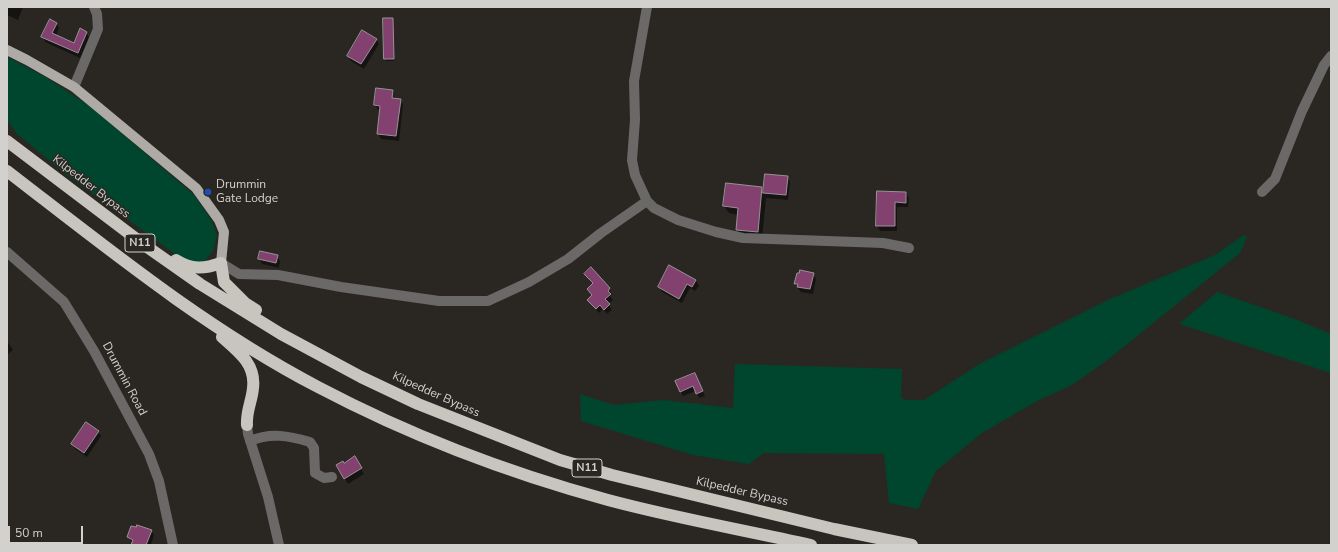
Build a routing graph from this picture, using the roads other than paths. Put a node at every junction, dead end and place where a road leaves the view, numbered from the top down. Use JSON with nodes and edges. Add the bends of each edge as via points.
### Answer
{"nodes":[{"id":1,"x":94,"y":7,"type":"edge"},
{"id":2,"x":647,"y":7,"type":"edge"},
{"id":3,"x":7,"y":50,"type":"edge"},
{"id":4,"x":1331,"y":56,"type":"edge"},
{"id":5,"x":74,"y":87,"type":"junction"},
{"id":6,"x":7,"y":141,"type":"edge"},
{"id":7,"x":7,"y":171,"type":"edge"},
{"id":8,"x":1262,"y":192,"type":"dead end"},
{"id":9,"x":648,"y":201,"type":"junction"},
{"id":10,"x":143,"y":244,"type":"junction"},
{"id":11,"x":909,"y":248,"type":"dead end"},
{"id":12,"x":7,"y":252,"type":"edge"},
{"id":13,"x":221,"y":263,"type":"junction"},
{"id":14,"x":205,"y":320,"type":"junction"},
{"id":15,"x":281,"y":334,"type":"junction"},
{"id":16,"x":246,"y":425,"type":"joint"},
{"id":17,"x":250,"y":441,"type":"junction"},
{"id":18,"x":332,"y":477,"type":"dead end"},
{"id":19,"x":173,"y":545,"type":"edge"},
{"id":20,"x":278,"y":545,"type":"edge"},
{"id":21,"x":811,"y":545,"type":"edge"},
{"id":22,"x":912,"y":545,"type":"edge"}],
"edges":[{"from":1,"to":5,"type":"street","via":[[98,29]]},
{"from":2,"to":9,"type":"street","via":[[634,81],[632,160],[635,175]]},
{"from":3,"to":5,"type":"main road"},
{"from":4,"to":8,"type":"street","via":[[1302,111],[1275,178]]},
{"from":5,"to":13,"type":"main road","via":[[196,188],[219,220],[224,232]]},
{"from":6,"to":10,"type":"highway","name":"Kilpedder Bypass","number":"N11"},
{"from":7,"to":14,"type":"highway","number":"N11","via":[[159,288]]},
{"from":9,"to":11,"type":"street","via":[[654,208],[678,220],[732,236],[883,243]]},
{"from":9,"to":13,"type":"street","via":[[568,259],[529,282],[488,301],[439,301],[278,276],[239,274]]},
{"from":10,"to":13,"type":"highway","number":"N11","via":[[161,250],[185,266],[206,268]]},
{"from":10,"to":15,"type":"highway","name":"Kilpedder Bypass","number":"N11","via":[[200,284]]},
{"from":12,"to":19,"type":"street","name":"Drummin Road","via":[[64,302],[94,351],[149,454],[159,481]]},
{"from":13,"to":15,"type":"highway","number":"N11","via":[[224,282],[245,303],[271,321]]},
{"from":14,"to":16,"type":"highway","number":"N11","via":[[246,359],[252,372],[254,388],[246,413]]},
{"from":14,"to":21,"type":"highway","number":"N11","via":[[318,387],[444,444],[544,481],[610,500]]},
{"from":15,"to":22,"type":"highway","name":"Kilpedder Bypass","number":"N11","via":[[418,404],[560,460],[701,497]]},
{"from":16,"to":17,"type":"street"},
{"from":17,"to":18,"type":"street","via":[[275,435],[310,442],[314,448],[315,473],[324,478]]},
{"from":17,"to":20,"type":"street","via":[[268,497]]}]}
